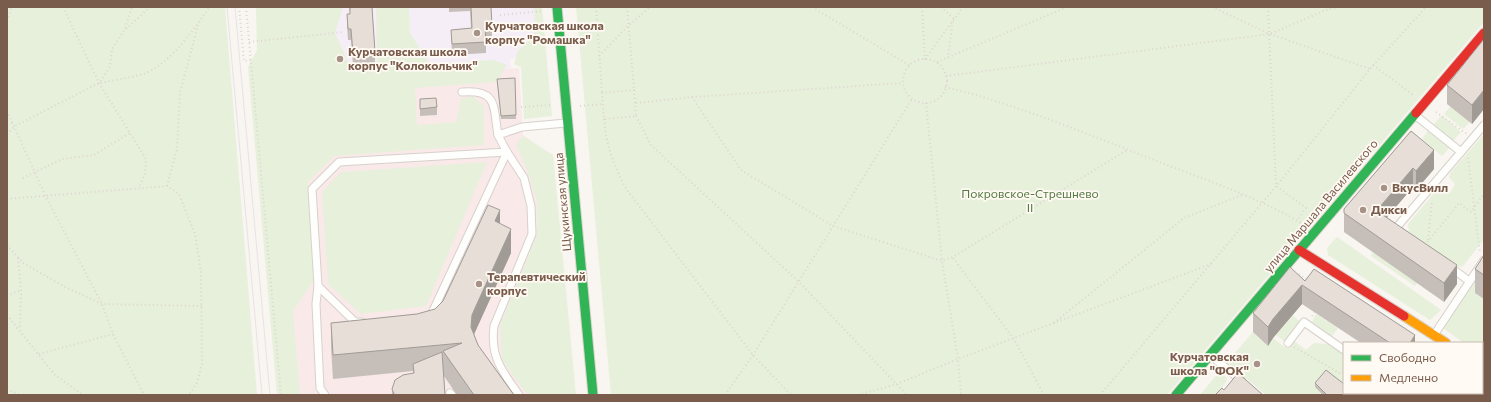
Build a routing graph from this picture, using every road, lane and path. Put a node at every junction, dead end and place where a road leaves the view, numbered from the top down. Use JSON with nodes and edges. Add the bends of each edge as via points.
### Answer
{"nodes":[{"id":1,"x":12,"y":7,"type":"edge"},
{"id":2,"x":63,"y":7,"type":"edge"},
{"id":3,"x":132,"y":7,"type":"edge"},
{"id":4,"x":150,"y":7,"type":"edge"},
{"id":5,"x":209,"y":7,"type":"edge"},
{"id":6,"x":239,"y":7,"type":"edge"},
{"id":7,"x":246,"y":7,"type":"edge"},
{"id":8,"x":596,"y":7,"type":"edge"},
{"id":9,"x":627,"y":7,"type":"edge"},
{"id":10,"x":650,"y":7,"type":"edge"},
{"id":11,"x":812,"y":7,"type":"edge"},
{"id":12,"x":922,"y":7,"type":"edge"},
{"id":13,"x":941,"y":7,"type":"edge"},
{"id":14,"x":963,"y":7,"type":"edge"},
{"id":15,"x":1067,"y":7,"type":"edge"},
{"id":16,"x":1212,"y":7,"type":"edge"},
{"id":17,"x":1268,"y":7,"type":"edge"},
{"id":18,"x":1341,"y":7,"type":"edge"},
{"id":19,"x":1426,"y":7,"type":"edge"},
{"id":20,"x":553,"y":9,"type":"edge"},
{"id":21,"x":500,"y":15,"type":"dead end"},
{"id":22,"x":953,"y":18,"type":"junction"},
{"id":23,"x":7,"y":21,"type":"edge"},
{"id":24,"x":198,"y":25,"type":"junction"},
{"id":25,"x":629,"y":25,"type":"junction"},
{"id":26,"x":125,"y":29,"type":"junction"},
{"id":27,"x":343,"y":32,"type":"dead end"},
{"id":28,"x":1484,"y":33,"type":"edge"},
{"id":29,"x":1270,"y":34,"type":"junction"},
{"id":30,"x":249,"y":42,"type":"junction"},
{"id":31,"x":599,"y":56,"type":"junction"},
{"id":32,"x":948,"y":58,"type":"junction"},
{"id":33,"x":924,"y":59,"type":"junction"},
{"id":34,"x":251,"y":60,"type":"junction"},
{"id":35,"x":937,"y":62,"type":"junction"},
{"id":36,"x":909,"y":66,"type":"junction"},
{"id":37,"x":1370,"y":69,"type":"junction"},
{"id":38,"x":946,"y":76,"type":"junction"},
{"id":39,"x":99,"y":83,"type":"junction"},
{"id":40,"x":903,"y":83,"type":"junction"},
{"id":41,"x":945,"y":87,"type":"junction"},
{"id":42,"x":634,"y":90,"type":"junction"},
{"id":43,"x":462,"y":92,"type":"dead end"},
{"id":44,"x":602,"y":93,"type":"junction"},
{"id":45,"x":692,"y":97,"type":"junction"},
{"id":46,"x":912,"y":99,"type":"junction"},
{"id":47,"x":636,"y":103,"type":"junction"},
{"id":48,"x":926,"y":103,"type":"junction"},
{"id":49,"x":557,"y":104,"type":"dead end"},
{"id":50,"x":603,"y":104,"type":"junction"},
{"id":51,"x":521,"y":107,"type":"dead end"},
{"id":52,"x":574,"y":107,"type":"dead end"},
{"id":53,"x":7,"y":111,"type":"edge"},
{"id":54,"x":1437,"y":112,"type":"dead end"},
{"id":55,"x":1415,"y":115,"type":"junction"},
{"id":56,"x":636,"y":116,"type":"junction"},
{"id":57,"x":604,"y":118,"type":"junction"},
{"id":58,"x":7,"y":123,"type":"edge"},
{"id":59,"x":13,"y":123,"type":"junction"},
{"id":60,"x":567,"y":123,"type":"junction"},
{"id":61,"x":1427,"y":124,"type":"junction"},
{"id":62,"x":1484,"y":125,"type":"edge"},
{"id":63,"x":16,"y":126,"type":"junction"},
{"id":64,"x":130,"y":133,"type":"junction"},
{"id":65,"x":7,"y":134,"type":"edge"},
{"id":66,"x":498,"y":135,"type":"junction"},
{"id":67,"x":1466,"y":145,"type":"junction"},
{"id":68,"x":1127,"y":150,"type":"junction"},
{"id":69,"x":507,"y":152,"type":"junction"},
{"id":70,"x":1461,"y":152,"type":"junction"},
{"id":71,"x":35,"y":172,"type":"junction"},
{"id":72,"x":23,"y":178,"type":"dead end"},
{"id":73,"x":1434,"y":183,"type":"junction"},
{"id":74,"x":168,"y":186,"type":"junction"},
{"id":75,"x":1276,"y":186,"type":"junction"},
{"id":76,"x":139,"y":188,"type":"junction"},
{"id":77,"x":1484,"y":194,"type":"edge"},
{"id":78,"x":1243,"y":195,"type":"junction"},
{"id":79,"x":46,"y":197,"type":"junction"},
{"id":80,"x":7,"y":199,"type":"edge"},
{"id":81,"x":1261,"y":202,"type":"junction"},
{"id":82,"x":1474,"y":208,"type":"junction"},
{"id":83,"x":1297,"y":220,"type":"junction"},
{"id":84,"x":833,"y":226,"type":"junction"},
{"id":85,"x":1315,"y":232,"type":"junction"},
{"id":86,"x":1405,"y":234,"type":"edge"},
{"id":87,"x":1428,"y":242,"type":"junction"},
{"id":88,"x":7,"y":245,"type":"edge"},
{"id":89,"x":1423,"y":247,"type":"edge"},
{"id":90,"x":1299,"y":250,"type":"junction"},
{"id":91,"x":18,"y":257,"type":"junction"},
{"id":92,"x":953,"y":257,"type":"junction"},
{"id":93,"x":942,"y":261,"type":"junction"},
{"id":94,"x":1483,"y":261,"type":"edge"},
{"id":95,"x":1444,"y":263,"type":"edge"},
{"id":96,"x":1212,"y":264,"type":"junction"},
{"id":97,"x":1298,"y":274,"type":"edge"},
{"id":98,"x":1469,"y":281,"type":"junction"},
{"id":99,"x":798,"y":282,"type":"junction"},
{"id":100,"x":1312,"y":282,"type":"edge"},
{"id":101,"x":318,"y":286,"type":"junction"},
{"id":102,"x":21,"y":290,"type":"junction"},
{"id":103,"x":7,"y":296,"type":"edge"},
{"id":104,"x":102,"y":304,"type":"junction"},
{"id":105,"x":203,"y":306,"type":"junction"},
{"id":106,"x":426,"y":314,"type":"edge"},
{"id":107,"x":7,"y":315,"type":"edge"},
{"id":108,"x":369,"y":322,"type":"edge"},
{"id":109,"x":1051,"y":325,"type":"junction"},
{"id":110,"x":20,"y":330,"type":"junction"},
{"id":111,"x":113,"y":334,"type":"junction"},
{"id":112,"x":1014,"y":339,"type":"junction"},
{"id":113,"x":1432,"y":339,"type":"edge"},
{"id":114,"x":1442,"y":342,"type":"edge"},
{"id":115,"x":1288,"y":343,"type":"joint"},
{"id":116,"x":1343,"y":349,"type":"edge"},
{"id":117,"x":39,"y":354,"type":"junction"},
{"id":118,"x":753,"y":355,"type":"junction"},
{"id":119,"x":1210,"y":355,"type":"junction"},
{"id":120,"x":958,"y":359,"type":"junction"},
{"id":121,"x":1343,"y":374,"type":"edge"},
{"id":122,"x":896,"y":384,"type":"junction"},
{"id":123,"x":1248,"y":385,"type":"edge"},
{"id":124,"x":7,"y":389,"type":"edge"},
{"id":125,"x":320,"y":392,"type":"edge"},
{"id":126,"x":20,"y":395,"type":"edge"},
{"id":127,"x":83,"y":395,"type":"edge"},
{"id":128,"x":144,"y":395,"type":"edge"},
{"id":129,"x":189,"y":395,"type":"edge"},
{"id":130,"x":281,"y":395,"type":"edge"},
{"id":131,"x":325,"y":395,"type":"edge"},
{"id":132,"x":519,"y":395,"type":"edge"},
{"id":133,"x":593,"y":395,"type":"edge"},
{"id":134,"x":725,"y":395,"type":"edge"},
{"id":135,"x":791,"y":395,"type":"edge"},
{"id":136,"x":858,"y":395,"type":"edge"},
{"id":137,"x":907,"y":395,"type":"edge"},
{"id":138,"x":961,"y":395,"type":"edge"},
{"id":139,"x":1044,"y":395,"type":"edge"},
{"id":140,"x":1100,"y":395,"type":"edge"},
{"id":141,"x":1176,"y":395,"type":"edge"}],
"edges":[{"from":1,"to":23,"type":"path"},
{"from":2,"to":39,"type":"path"},
{"from":3,"to":26,"type":"path"},
{"from":4,"to":26,"type":"path"},
{"from":5,"to":24,"type":"path"},
{"from":6,"to":34,"type":"path","via":[[244,61]]},
{"from":7,"to":30,"type":"path"},
{"from":8,"to":31,"type":"path"},
{"from":9,"to":25,"type":"path"},
{"from":10,"to":25,"type":"path"},
{"from":11,"to":36,"type":"path"},
{"from":12,"to":33,"type":"path"},
{"from":13,"to":22,"type":"path"},
{"from":14,"to":22,"type":"path"},
{"from":15,"to":32,"type":"path"},
{"from":16,"to":29,"type":"path"},
{"from":17,"to":29,"type":"path"},
{"from":18,"to":29,"type":"path","via":[[1326,10]]},
{"from":19,"to":37,"type":"path"},
{"from":20,"to":21,"type":"path"},
{"from":20,"to":60,"type":"main road","name":"Щукинская улица"},
{"from":22,"to":32,"type":"path"},
{"from":22,"to":33,"type":"path"},
{"from":24,"to":39,"type":"path","via":[[162,65],[144,74]]},
{"from":24,"to":74,"type":"path","via":[[180,93],[177,149]]},
{"from":25,"to":31,"type":"path"},
{"from":25,"to":42,"type":"path"},
{"from":26,"to":39,"type":"path","via":[[112,50],[110,68]]},
{"from":27,"to":30,"type":"path"},
{"from":28,"to":55,"type":"main road","name":"улица Маршала Василевского"},
{"from":29,"to":37,"type":"path"},
{"from":29,"to":38,"type":"path"},
{"from":29,"to":75,"type":"path"},
{"from":30,"to":34,"type":"path"},
{"from":31,"to":44,"type":"path"},
{"from":32,"to":35,"type":"path"},
{"from":33,"to":35,"type":"path"},
{"from":33,"to":36,"type":"path"},
{"from":34,"to":130,"type":"path"},
{"from":35,"to":38,"type":"path"},
{"from":36,"to":40,"type":"path"},
{"from":37,"to":75,"type":"path"},
{"from":38,"to":41,"type":"path"},
{"from":39,"to":63,"type":"path"},
{"from":39,"to":64,"type":"path"},
{"from":40,"to":45,"type":"path"},
{"from":40,"to":46,"type":"path","via":[[904,89]]},
{"from":41,"to":48,"type":"path","via":[[939,98]]},
{"from":41,"to":68,"type":"path","via":[[985,96]]},
{"from":42,"to":44,"type":"path"},
{"from":42,"to":47,"type":"path"},
{"from":43,"to":66,"type":"lane","via":[[485,93],[493,102]]},
{"from":44,"to":50,"type":"path"},
{"from":45,"to":47,"type":"path"},
{"from":45,"to":84,"type":"path","via":[[741,170]]},
{"from":46,"to":48,"type":"path"},
{"from":46,"to":84,"type":"path"},
{"from":47,"to":56,"type":"path"},
{"from":48,"to":93,"type":"path"},
{"from":49,"to":51,"type":"path"},
{"from":50,"to":52,"type":"path"},
{"from":50,"to":57,"type":"path"},
{"from":53,"to":59,"type":"path"},
{"from":54,"to":61,"type":"path"},
{"from":55,"to":61,"type":"lane"},
{"from":55,"to":85,"type":"main road","name":"улица Маршала Василевского"},
{"from":56,"to":57,"type":"path"},
{"from":56,"to":99,"type":"path","via":[[651,145]]},
{"from":57,"to":118,"type":"path","via":[[606,137],[627,190]]},
{"from":58,"to":59,"type":"path"},
{"from":59,"to":63,"type":"path"},
{"from":60,"to":66,"type":"lane","via":[[522,127]]},
{"from":60,"to":133,"type":"main road","name":"Щукинская улица"},
{"from":61,"to":70,"type":"lane"},
{"from":62,"to":67,"type":"lane"},
{"from":63,"to":65,"type":"path"},
{"from":63,"to":71,"type":"path"},
{"from":64,"to":71,"type":"path","via":[[94,155],[62,159]]},
{"from":64,"to":76,"type":"path","via":[[146,159]]},
{"from":66,"to":69,"type":"lane"},
{"from":67,"to":70,"type":"lane"},
{"from":67,"to":82,"type":"path"},
{"from":68,"to":78,"type":"path"},
{"from":68,"to":92,"type":"path"},
{"from":69,"to":101,"type":"lane","via":[[339,162],[312,189]]},
{"from":69,"to":106,"type":"lane","via":[[434,313]]},
{"from":69,"to":132,"type":"lane","via":[[524,178],[532,234],[494,326],[493,338],[499,367]]},
{"from":70,"to":73,"type":"lane"},
{"from":71,"to":72,"type":"path"},
{"from":71,"to":79,"type":"path"},
{"from":73,"to":86,"type":"lane","via":[[1396,228]]},
{"from":73,"to":87,"type":"path"},
{"from":74,"to":76,"type":"path"},
{"from":74,"to":105,"type":"path","via":[[179,194],[194,234],[201,272]]},
{"from":75,"to":81,"type":"path"},
{"from":75,"to":83,"type":"path","via":[[1306,208]]},
{"from":76,"to":79,"type":"path"},
{"from":77,"to":82,"type":"path"},
{"from":78,"to":81,"type":"path"},
{"from":78,"to":109,"type":"path","via":[[1184,218]]},
{"from":79,"to":80,"type":"path"},
{"from":79,"to":104,"type":"path"},
{"from":81,"to":83,"type":"path"},
{"from":81,"to":96,"type":"path"},
{"from":82,"to":87,"type":"path","via":[[1470,212],[1459,203]]},
{"from":82,"to":94,"type":"path"},
{"from":83,"to":85,"type":"path"},
{"from":84,"to":93,"type":"path"},
{"from":84,"to":99,"type":"path"},
{"from":85,"to":90,"type":"main road","name":"улица Маршала Василевского"},
{"from":87,"to":89,"type":"path"},
{"from":88,"to":91,"type":"path"},
{"from":90,"to":113,"type":"main road"},
{"from":90,"to":119,"type":"main road","name":"улица Маршала Василевского"},
{"from":91,"to":102,"type":"path"},
{"from":91,"to":104,"type":"path","via":[[23,263],[62,286]]},
{"from":92,"to":93,"type":"path"},
{"from":92,"to":112,"type":"path"},
{"from":93,"to":120,"type":"path"},
{"from":94,"to":98,"type":"lane"},
{"from":95,"to":98,"type":"lane"},
{"from":96,"to":109,"type":"path"},
{"from":96,"to":140,"type":"path"},
{"from":97,"to":100,"type":"path"},
{"from":98,"to":113,"type":"lane"},
{"from":99,"to":118,"type":"path"},
{"from":99,"to":122,"type":"path"},
{"from":101,"to":108,"type":"lane","via":[[355,322]]},
{"from":101,"to":125,"type":"lane","via":[[316,304]]},
{"from":102,"to":103,"type":"path"},
{"from":102,"to":110,"type":"path"},
{"from":104,"to":105,"type":"path"},
{"from":104,"to":111,"type":"path"},
{"from":105,"to":129,"type":"path","via":[[202,364],[197,384]]},
{"from":107,"to":110,"type":"path"},
{"from":109,"to":112,"type":"path"},
{"from":110,"to":117,"type":"path"},
{"from":111,"to":117,"type":"path"},
{"from":111,"to":128,"type":"path"},
{"from":112,"to":120,"type":"path"},
{"from":112,"to":139,"type":"path"},
{"from":113,"to":114,"type":"main road"},
{"from":115,"to":116,"type":"lane","via":[[1304,322]]},
{"from":115,"to":121,"type":"path","via":[[1303,354]]},
{"from":117,"to":127,"type":"path","via":[[55,375]]},
{"from":118,"to":134,"type":"path"},
{"from":118,"to":135,"type":"path"},
{"from":119,"to":123,"type":"lane"},
{"from":119,"to":141,"type":"main road","name":"улица Маршала Василевского"},
{"from":120,"to":122,"type":"path"},
{"from":120,"to":138,"type":"path"},
{"from":122,"to":136,"type":"path"},
{"from":122,"to":137,"type":"path"},
{"from":124,"to":126,"type":"path"},
{"from":125,"to":131,"type":"lane"}]}
